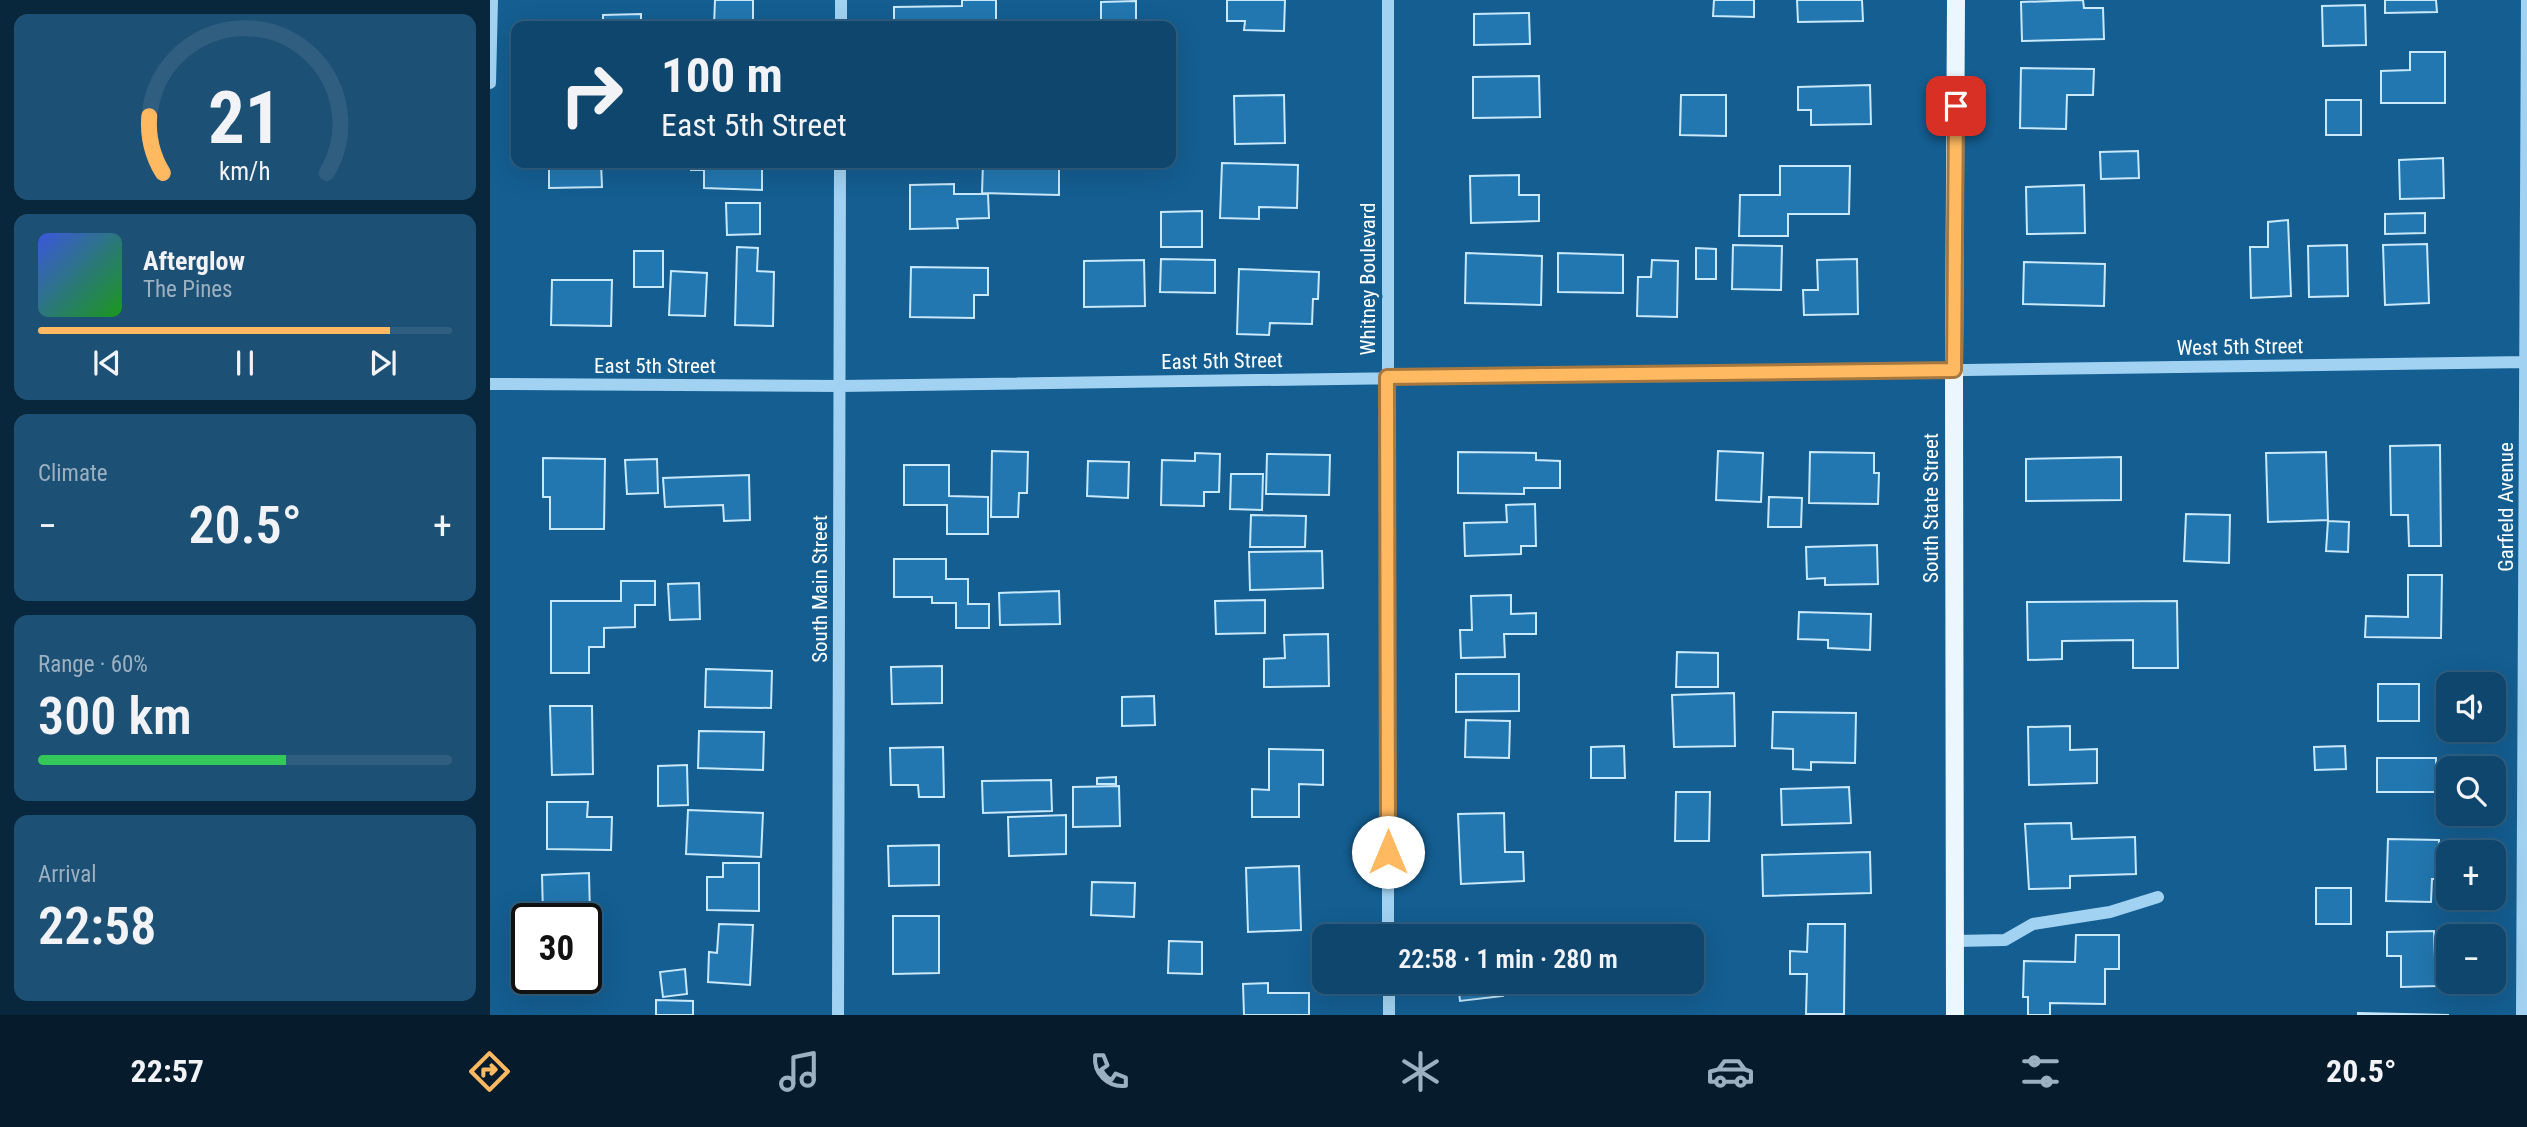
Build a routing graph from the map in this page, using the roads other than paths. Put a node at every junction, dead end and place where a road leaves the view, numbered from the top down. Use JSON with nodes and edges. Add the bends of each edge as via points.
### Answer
{"nodes":[{"id":1,"x":492,"y":0,"type":"edge"},
{"id":2,"x":841,"y":0,"type":"edge"},
{"id":3,"x":1388,"y":0,"type":"edge"},
{"id":4,"x":1956,"y":0,"type":"edge"},
{"id":5,"x":2527,"y":0,"type":"edge"},
{"id":6,"x":841,"y":21,"type":"edge"},
{"id":7,"x":490,"y":83,"type":"edge"},
{"id":8,"x":840,"y":168,"type":"edge"},
{"id":9,"x":2527,"y":362,"type":"edge"},
{"id":10,"x":1954,"y":370,"type":"junction"},
{"id":11,"x":1387,"y":377,"type":"junction"},
{"id":12,"x":490,"y":384,"type":"edge"},
{"id":13,"x":840,"y":386,"type":"junction"},
{"id":14,"x":2158,"y":897,"type":"dead end"},
{"id":15,"x":1388,"y":924,"type":"edge"},
{"id":16,"x":1955,"y":941,"type":"junction"},
{"id":17,"x":1389,"y":994,"type":"edge"},
{"id":18,"x":838,"y":1015,"type":"edge"},
{"id":19,"x":1389,"y":1015,"type":"edge"},
{"id":20,"x":1955,"y":1015,"type":"edge"},
{"id":21,"x":2522,"y":1015,"type":"edge"}],
"edges":[{"from":1,"to":7,"type":"street"},
{"from":2,"to":6,"type":"street"},
{"from":3,"to":11,"type":"street","name":"Whitney Boulevard"},
{"from":4,"to":10,"type":"main road","name":"South State Street"},
{"from":5,"to":9,"type":"street","name":"Garfield Avenue"},
{"from":8,"to":13,"type":"street","name":"South Main Street"},
{"from":9,"to":10,"type":"street","name":"West 5th Street"},
{"from":9,"to":21,"type":"street","name":"Garfield Avenue"},
{"from":10,"to":11,"type":"street","name":"East 5th Street"},
{"from":10,"to":16,"type":"main road","name":"South State Street"},
{"from":11,"to":13,"type":"street","name":"East 5th Street"},
{"from":11,"to":15,"type":"street","name":"Whitney Boulevard"},
{"from":12,"to":13,"type":"street","name":"East 5th Street"},
{"from":13,"to":18,"type":"street","name":"South Main Street"},
{"from":14,"to":16,"type":"street","via":[[2110,912],[2033,924],[2005,940]]},
{"from":16,"to":20,"type":"main road","name":"South State Street"},
{"from":17,"to":19,"type":"street"}]}
